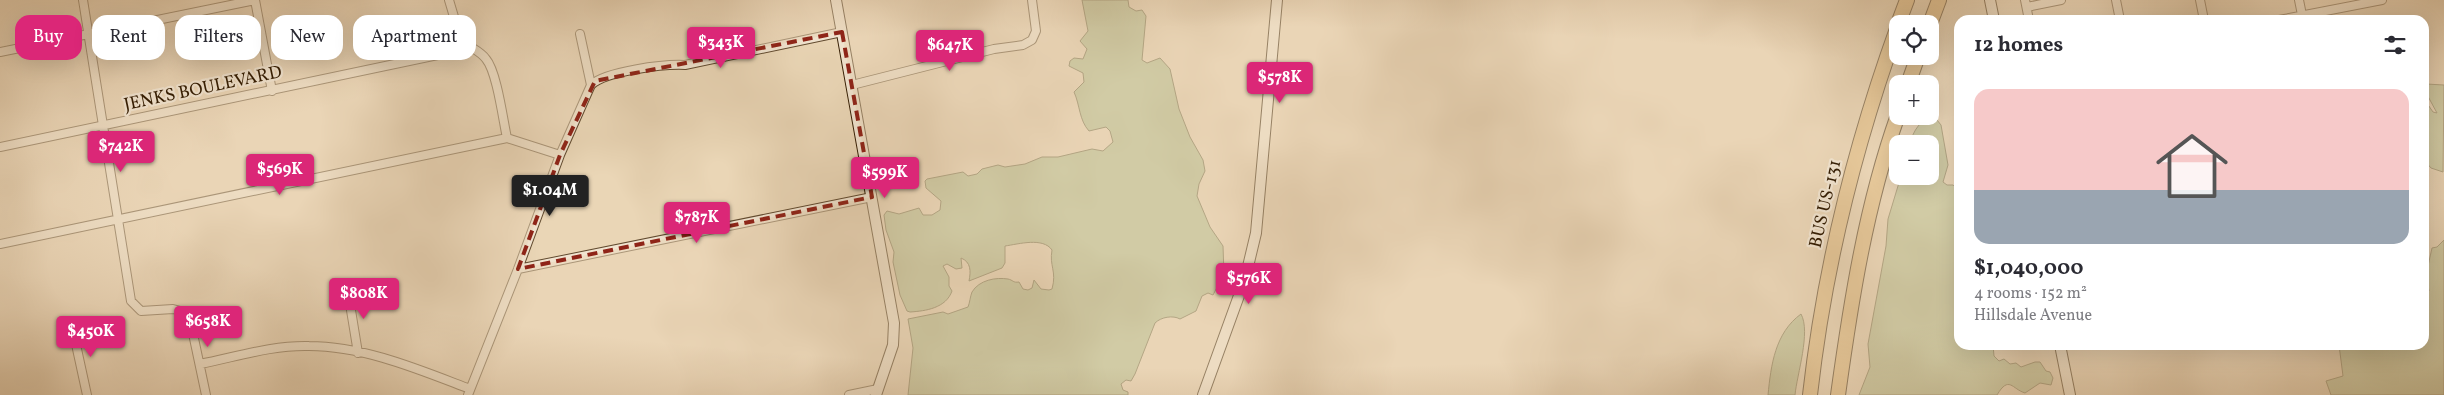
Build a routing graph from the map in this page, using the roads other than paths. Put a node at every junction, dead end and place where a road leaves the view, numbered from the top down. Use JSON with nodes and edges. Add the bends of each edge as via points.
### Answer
{"nodes":[{"id":1,"x":82,"y":0,"type":"edge"},
{"id":2,"x":255,"y":0,"type":"edge"},
{"id":3,"x":449,"y":0,"type":"edge"},
{"id":4,"x":836,"y":0,"type":"edge"},
{"id":5,"x":1032,"y":0,"type":"edge"},
{"id":6,"x":1277,"y":0,"type":"edge"},
{"id":7,"x":1907,"y":0,"type":"edge"},
{"id":8,"x":1939,"y":0,"type":"edge"},
{"id":9,"x":1990,"y":0,"type":"edge"},
{"id":10,"x":2061,"y":0,"type":"edge"},
{"id":11,"x":2116,"y":0,"type":"edge"},
{"id":12,"x":2200,"y":0,"type":"edge"},
{"id":13,"x":2300,"y":0,"type":"edge"},
{"id":14,"x":2382,"y":0,"type":"edge"},
{"id":15,"x":2026,"y":3,"type":"edge"},
{"id":16,"x":452,"y":15,"type":"edge"},
{"id":17,"x":1902,"y":15,"type":"edge"},
{"id":18,"x":1933,"y":15,"type":"edge"},
{"id":19,"x":1993,"y":15,"type":"edge"},
{"id":20,"x":2119,"y":15,"type":"edge"},
{"id":21,"x":2203,"y":15,"type":"edge"},
{"id":22,"x":2302,"y":15,"type":"joint"},
{"id":23,"x":842,"y":32,"type":"junction"},
{"id":24,"x":88,"y":34,"type":"junction"},
{"id":25,"x":580,"y":34,"type":"dead end"},
{"id":26,"x":476,"y":51,"type":"edge"},
{"id":27,"x":0,"y":52,"type":"edge"},
{"id":28,"x":1889,"y":52,"type":"edge"},
{"id":29,"x":416,"y":60,"type":"edge"},
{"id":30,"x":591,"y":85,"type":"junction"},
{"id":31,"x":852,"y":85,"type":"junction"},
{"id":32,"x":272,"y":91,"type":"junction"},
{"id":33,"x":103,"y":125,"type":"junction"},
{"id":34,"x":1895,"y":125,"type":"edge"},
{"id":35,"x":507,"y":138,"type":"junction"},
{"id":36,"x":0,"y":148,"type":"edge"},
{"id":37,"x":560,"y":155,"type":"junction"},
{"id":38,"x":872,"y":197,"type":"junction"},
{"id":39,"x":117,"y":219,"type":"junction"},
{"id":40,"x":0,"y":244,"type":"edge"},
{"id":41,"x":518,"y":269,"type":"junction"},
{"id":42,"x":348,"y":292,"type":"dead end"},
{"id":43,"x":72,"y":326,"type":"dead end"},
{"id":44,"x":2061,"y":350,"type":"edge"},
{"id":45,"x":358,"y":353,"type":"junction"},
{"id":46,"x":200,"y":364,"type":"junction"},
{"id":47,"x":469,"y":392,"type":"edge"},
{"id":48,"x":877,"y":392,"type":"edge"},
{"id":49,"x":87,"y":395,"type":"edge"},
{"id":50,"x":206,"y":395,"type":"edge"},
{"id":51,"x":849,"y":395,"type":"edge"},
{"id":52,"x":1203,"y":395,"type":"edge"},
{"id":53,"x":1810,"y":395,"type":"edge"},
{"id":54,"x":1838,"y":395,"type":"edge"},
{"id":55,"x":2070,"y":395,"type":"edge"}],
"edges":[{"from":1,"to":24,"type":"street"},
{"from":2,"to":24,"type":"street"},
{"from":2,"to":32,"type":"street"},
{"from":3,"to":16,"type":"street"},
{"from":4,"to":23,"type":"street"},
{"from":5,"to":31,"type":"street","via":[[1037,26],[1034,38],[1023,45],[994,49]]},
{"from":6,"to":52,"type":"street","via":[[1256,233],[1245,279]]},
{"from":7,"to":17,"type":"highway","name":"BUS US-131"},
{"from":8,"to":18,"type":"highway"},
{"from":9,"to":19,"type":"street"},
{"from":10,"to":15,"type":"street"},
{"from":11,"to":20,"type":"street"},
{"from":12,"to":21,"type":"street"},
{"from":13,"to":22,"type":"street"},
{"from":14,"to":22,"type":"street"},
{"from":23,"to":30,"type":"street","via":[[685,65],[670,64],[605,77]]},
{"from":23,"to":31,"type":"street"},
{"from":24,"to":27,"type":"street"},
{"from":24,"to":33,"type":"street"},
{"from":25,"to":30,"type":"street"},
{"from":26,"to":35,"type":"street","via":[[488,60]]},
{"from":28,"to":53,"type":"highway","name":"BUS US-131","via":[[1862,134],[1844,210],[1825,295]]},
{"from":29,"to":32,"type":"street","name":"JENKS BOULEVARD"},
{"from":30,"to":37,"type":"street"},
{"from":31,"to":38,"type":"street"},
{"from":32,"to":33,"type":"street","name":"JENKS BOULEVARD"},
{"from":33,"to":36,"type":"street","name":"JENKS BOULEVARD"},
{"from":33,"to":39,"type":"street"},
{"from":34,"to":54,"type":"highway","via":[[1872,205]]},
{"from":35,"to":37,"type":"street"},
{"from":35,"to":39,"type":"street"},
{"from":37,"to":41,"type":"street"},
{"from":38,"to":41,"type":"street"},
{"from":38,"to":48,"type":"street","via":[[895,335]]},
{"from":39,"to":40,"type":"street"},
{"from":39,"to":46,"type":"street","via":[[133,305],[141,311],[173,309],[184,312],[192,329]]},
{"from":41,"to":47,"type":"street"},
{"from":42,"to":45,"type":"street"},
{"from":43,"to":49,"type":"street"},
{"from":44,"to":55,"type":"street"},
{"from":45,"to":46,"type":"street","via":[[320,346],[280,347]]},
{"from":45,"to":47,"type":"street","via":[[394,362]]},
{"from":46,"to":50,"type":"street"},
{"from":48,"to":51,"type":"street"}]}
